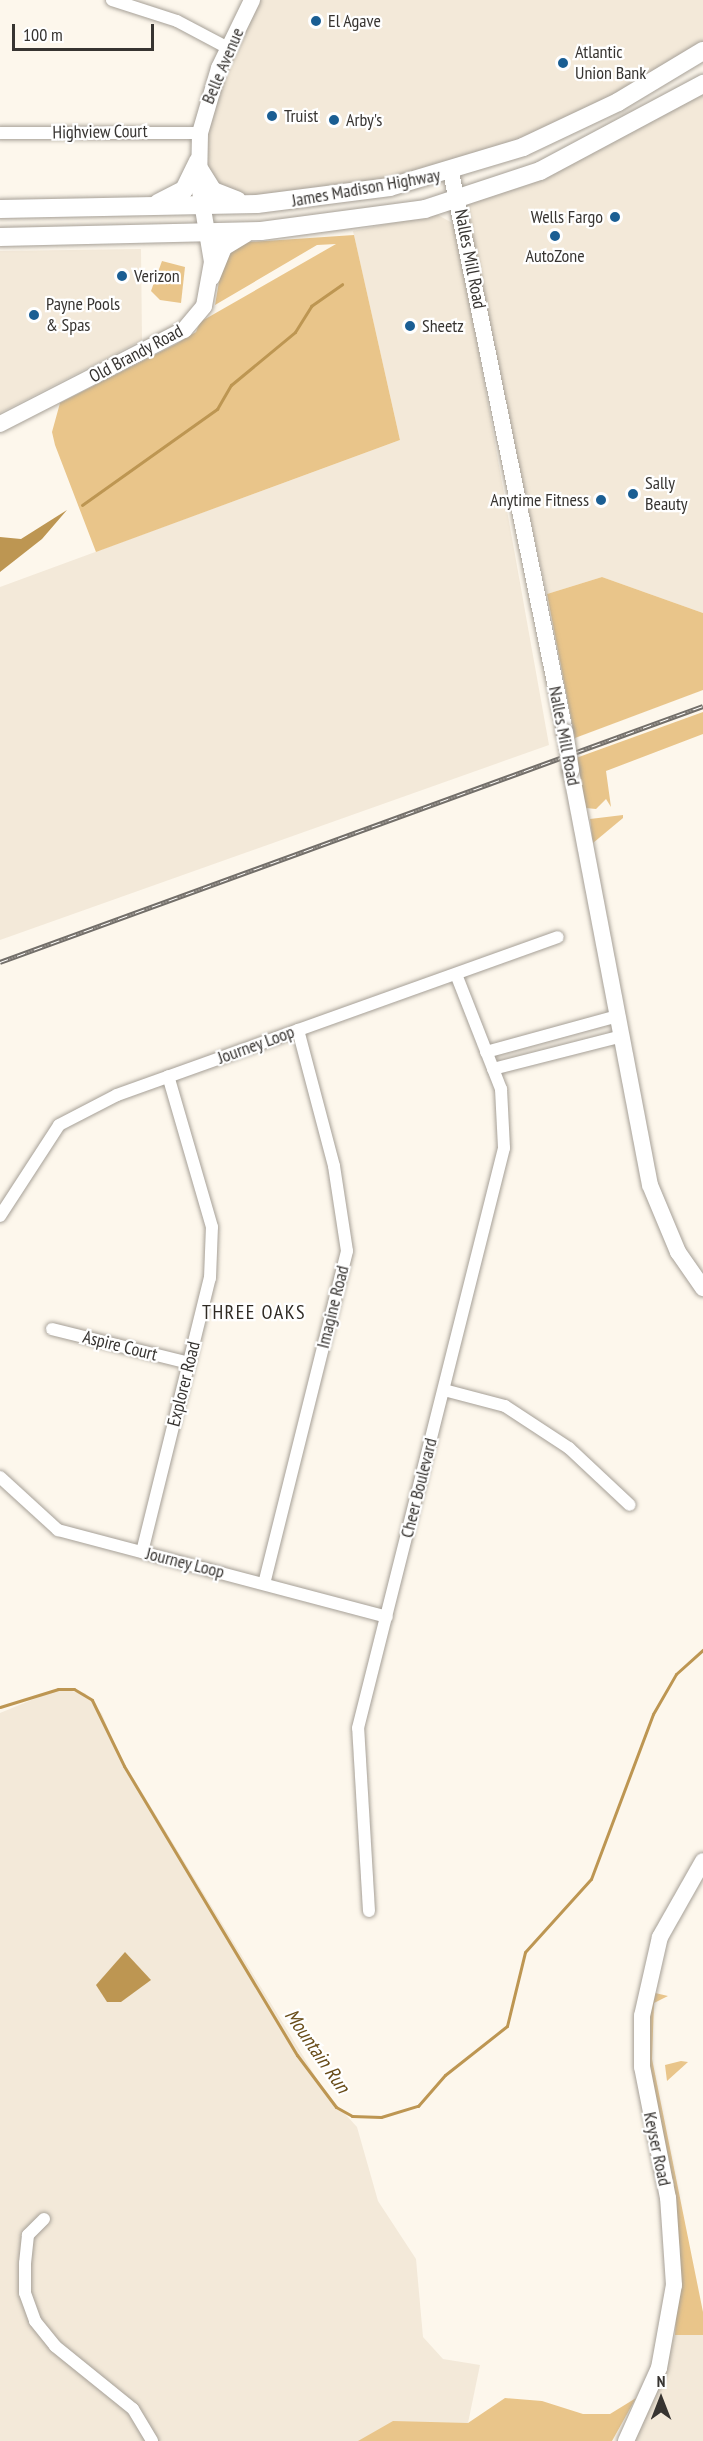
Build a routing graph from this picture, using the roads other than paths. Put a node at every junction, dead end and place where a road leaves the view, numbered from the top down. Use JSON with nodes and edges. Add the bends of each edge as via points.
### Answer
{"nodes":[{"id":1,"x":112,"y":0,"type":"edge"},
{"id":2,"x":252,"y":0,"type":"edge"},
{"id":3,"x":228,"y":48,"type":"junction"},
{"id":4,"x":703,"y":51,"type":"edge"},
{"id":5,"x":703,"y":84,"type":"edge"},
{"id":6,"x":0,"y":133,"type":"edge"},
{"id":7,"x":200,"y":133,"type":"junction"},
{"id":8,"x":198,"y":164,"type":"junction"},
{"id":9,"x":450,"y":172,"type":"junction"},
{"id":10,"x":458,"y":199,"type":"junction"},
{"id":11,"x":257,"y":204,"type":"junction"},
{"id":12,"x":201,"y":206,"type":"junction"},
{"id":13,"x":143,"y":207,"type":"junction"},
{"id":14,"x":0,"y":209,"type":"edge"},
{"id":15,"x":261,"y":231,"type":"junction"},
{"id":16,"x":209,"y":233,"type":"junction"},
{"id":17,"x":0,"y":237,"type":"edge"},
{"id":18,"x":211,"y":277,"type":"junction"},
{"id":19,"x":0,"y":424,"type":"edge"},
{"id":20,"x":558,"y":937,"type":"dead end"},
{"id":21,"x":456,"y":974,"type":"junction"},
{"id":22,"x":618,"y":1016,"type":"junction"},
{"id":23,"x":298,"y":1030,"type":"junction"},
{"id":24,"x":622,"y":1036,"type":"junction"},
{"id":25,"x":486,"y":1052,"type":"junction"},
{"id":26,"x":493,"y":1069,"type":"junction"},
{"id":27,"x":168,"y":1076,"type":"junction"},
{"id":28,"x":0,"y":1216,"type":"edge"},
{"id":29,"x":703,"y":1288,"type":"edge"},
{"id":30,"x":52,"y":1329,"type":"dead end"},
{"id":31,"x":189,"y":1363,"type":"junction"},
{"id":32,"x":444,"y":1390,"type":"junction"},
{"id":33,"x":0,"y":1477,"type":"edge"},
{"id":34,"x":630,"y":1505,"type":"dead end"},
{"id":35,"x":142,"y":1552,"type":"junction"},
{"id":36,"x":264,"y":1584,"type":"junction"},
{"id":37,"x":387,"y":1617,"type":"junction"},
{"id":38,"x":703,"y":1861,"type":"edge"},
{"id":39,"x":369,"y":1911,"type":"dead end"},
{"id":40,"x":44,"y":2219,"type":"dead end"},
{"id":41,"x":152,"y":2441,"type":"edge"},
{"id":42,"x":626,"y":2441,"type":"edge"}],
"edges":[{"from":1,"to":3,"type":"street","via":[[177,21]]},
{"from":2,"to":3,"type":"street","name":"Belle Avenue"},
{"from":3,"to":7,"type":"street","name":"Belle Avenue"},
{"from":4,"to":9,"type":"main road","name":"James Madison Highway","via":[[563,130]]},
{"from":5,"to":10,"type":"main road","name":"James Madison Highway","via":[[589,148]]},
{"from":6,"to":7,"type":"street","name":"Highview Court"},
{"from":7,"to":8,"type":"street","name":"Belle Avenue"},
{"from":8,"to":11,"type":"main road","via":[[217,194]]},
{"from":8,"to":12,"type":"street","name":"Belle Avenue"},
{"from":8,"to":13,"type":"main road","via":[[180,194]]},
{"from":9,"to":10,"type":"street","name":"Nalles Mill Road"},
{"from":9,"to":11,"type":"main road","name":"James Madison Highway","via":[[346,195]]},
{"from":10,"to":15,"type":"main road","name":"James Madison Highway","via":[[343,224]]},
{"from":10,"to":22,"type":"street","name":"Nalles Mill Road","bridge":true},
{"from":11,"to":12,"type":"main road","name":"James Madison Highway"},
{"from":12,"to":13,"type":"main road","name":"James Madison Highway"},
{"from":12,"to":16,"type":"street","name":"Old Brandy Road"},
{"from":13,"to":14,"type":"main road","name":"James Madison Highway"},
{"from":15,"to":16,"type":"main road","name":"James Madison Highway"},
{"from":15,"to":18,"type":"main road","via":[[226,244]]},
{"from":16,"to":17,"type":"main road","name":"James Madison Highway"},
{"from":16,"to":18,"type":"street","name":"Old Brandy Road"},
{"from":18,"to":19,"type":"street","name":"Old Brandy Road","via":[[204,306],[184,330]]},
{"from":20,"to":21,"type":"street","name":"Journey Loop"},
{"from":21,"to":23,"type":"street","name":"Journey Loop"},
{"from":21,"to":25,"type":"street","name":"Cheer Boulevard"},
{"from":22,"to":24,"type":"street","name":"Nalles Mill Road"},
{"from":22,"to":25,"type":"street"},
{"from":23,"to":27,"type":"street","name":"Journey Loop"},
{"from":23,"to":36,"type":"street","name":"Imagine Road","via":[[334,1166],[347,1251]]},
{"from":24,"to":26,"type":"street"},
{"from":24,"to":29,"type":"street","name":"Nalles Mill Road","via":[[657,1209]]},
{"from":25,"to":26,"type":"street","name":"Cheer Boulevard"},
{"from":26,"to":32,"type":"street","name":"Cheer Boulevard","via":[[505,1121],[504,1148]]},
{"from":27,"to":28,"type":"street","name":"Journey Loop","via":[[59,1125]]},
{"from":27,"to":31,"type":"street","name":"Explorer Road","via":[[212,1227],[210,1278]]},
{"from":30,"to":31,"type":"street","name":"Aspire Court"},
{"from":31,"to":35,"type":"street","name":"Explorer Road"},
{"from":32,"to":34,"type":"street","via":[[505,1406],[569,1448]]},
{"from":32,"to":37,"type":"street","name":"Cheer Boulevard"},
{"from":33,"to":35,"type":"street","name":"Journey Loop","via":[[58,1530]]},
{"from":35,"to":36,"type":"street","name":"Journey Loop"},
{"from":36,"to":37,"type":"street","name":"Journey Loop"},
{"from":37,"to":39,"type":"street","name":"Cheer Boulevard","via":[[358,1728]]},
{"from":38,"to":42,"type":"street","name":"Keyser Road","via":[[660,1937],[642,2016],[642,2067],[668,2198],[674,2285],[659,2368]]},
{"from":40,"to":41,"type":"street","via":[[28,2235],[24,2285],[32,2315],[55,2346],[133,2409]]}]}
